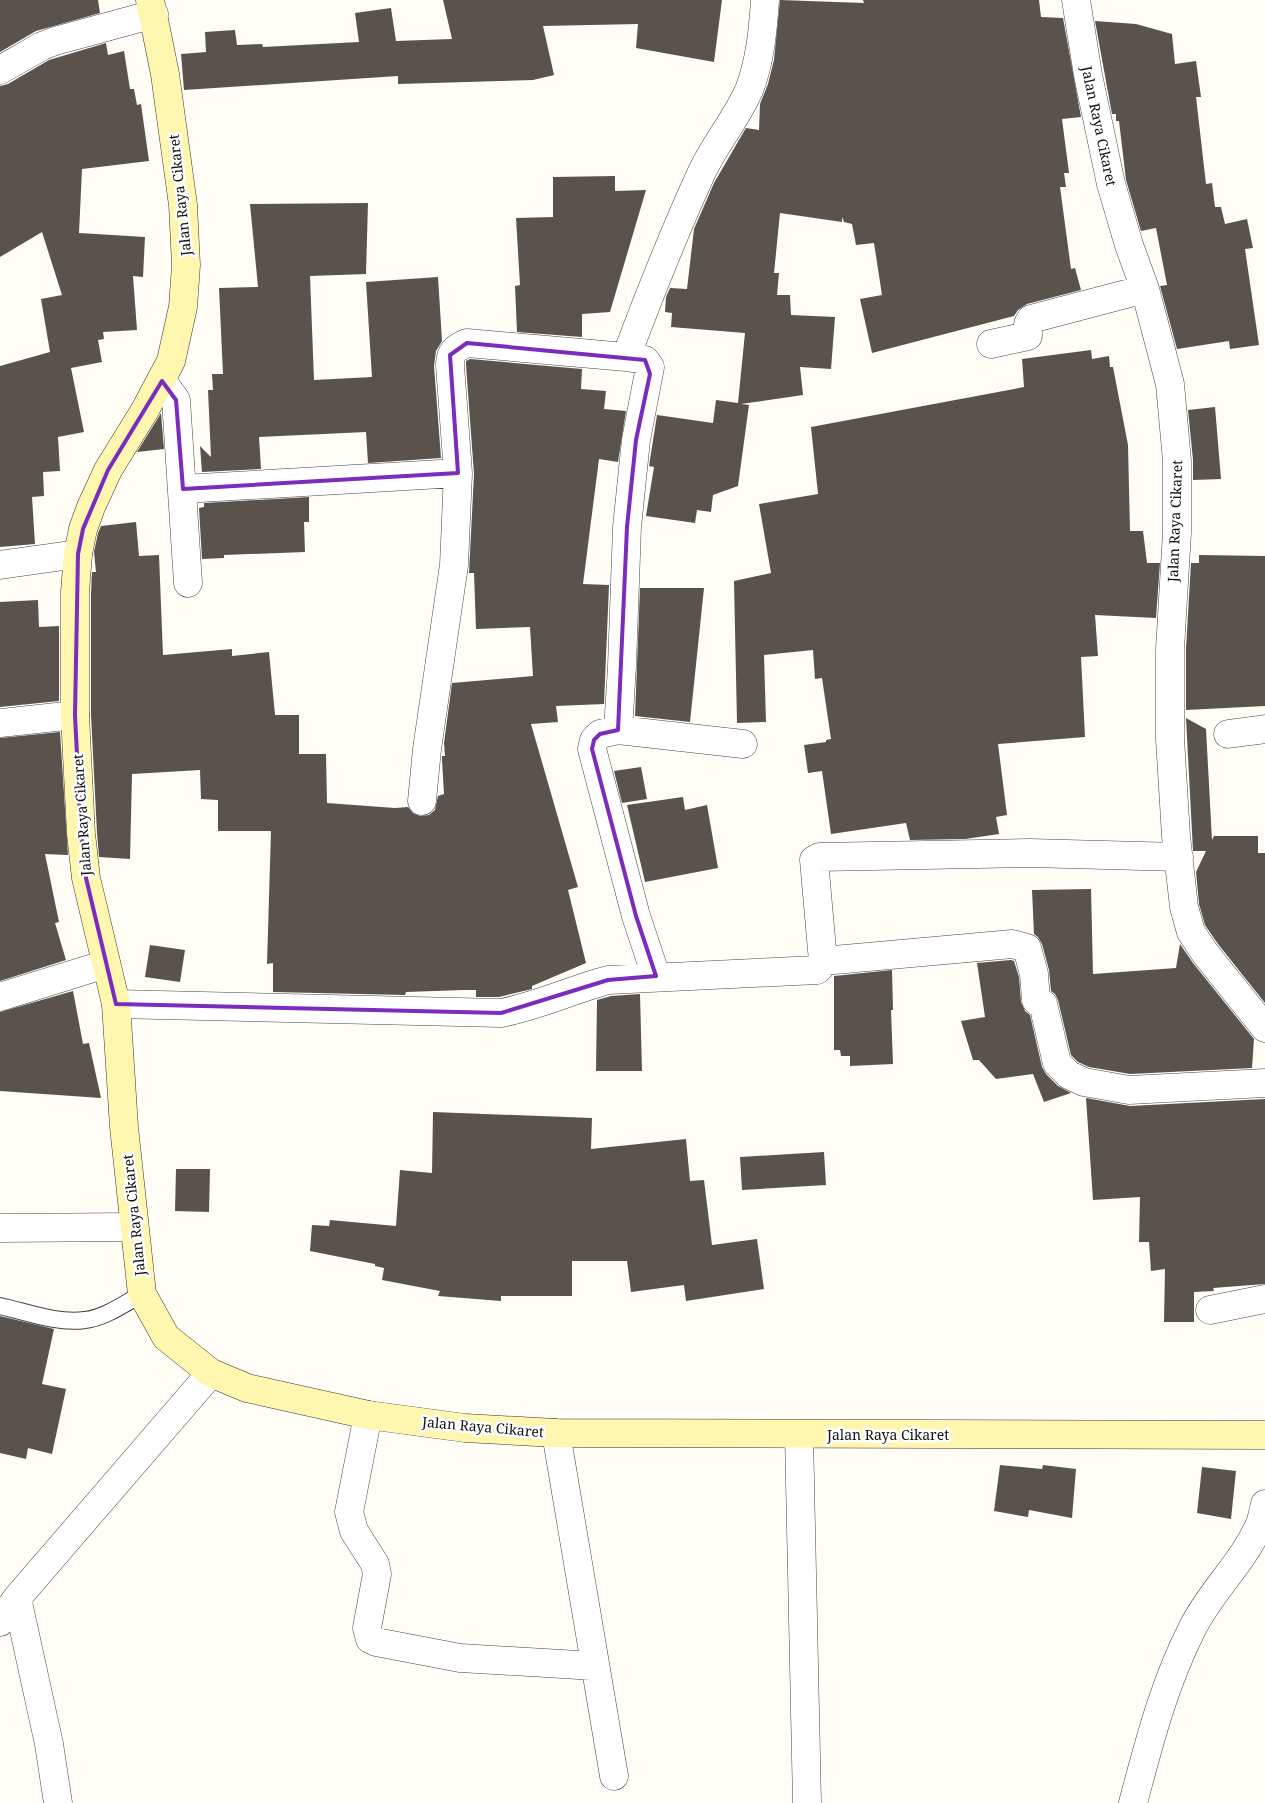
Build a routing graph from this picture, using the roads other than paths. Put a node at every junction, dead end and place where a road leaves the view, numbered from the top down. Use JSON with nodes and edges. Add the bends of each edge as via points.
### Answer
{"nodes":[{"id":1,"x":765,"y":0,"type":"edge"},
{"id":2,"x":1076,"y":0,"type":"edge"},
{"id":3,"x":152,"y":7,"type":"edge"},
{"id":4,"x":0,"y":70,"type":"edge"},
{"id":5,"x":1145,"y":289,"type":"junction"},
{"id":6,"x":991,"y":344,"type":"dead end"},
{"id":7,"x":626,"y":356,"type":"junction"},
{"id":8,"x":162,"y":381,"type":"junction"},
{"id":9,"x":458,"y":473,"type":"junction"},
{"id":10,"x":183,"y":489,"type":"junction"},
{"id":11,"x":78,"y":554,"type":"junction"},
{"id":12,"x":0,"y":565,"type":"edge"},
{"id":13,"x":188,"y":583,"type":"dead end"},
{"id":14,"x":75,"y":715,"type":"junction"},
{"id":15,"x":0,"y":723,"type":"edge"},
{"id":16,"x":1265,"y":729,"type":"edge"},
{"id":17,"x":618,"y":730,"type":"junction"},
{"id":18,"x":1228,"y":734,"type":"dead end"},
{"id":19,"x":743,"y":744,"type":"dead end"},
{"id":20,"x":422,"y":801,"type":"dead end"},
{"id":21,"x":1179,"y":857,"type":"junction"},
{"id":22,"x":823,"y":961,"type":"junction"},
{"id":23,"x":106,"y":964,"type":"junction"},
{"id":24,"x":656,"y":976,"type":"junction"},
{"id":25,"x":0,"y":997,"type":"edge"},
{"id":26,"x":116,"y":1004,"type":"junction"},
{"id":27,"x":1265,"y":1028,"type":"edge"},
{"id":28,"x":1265,"y":1083,"type":"edge"},
{"id":29,"x":134,"y":1227,"type":"junction"},
{"id":30,"x":0,"y":1228,"type":"edge"},
{"id":31,"x":142,"y":1294,"type":"junction"},
{"id":32,"x":1265,"y":1299,"type":"edge"},
{"id":33,"x":0,"y":1306,"type":"edge"},
{"id":34,"x":1210,"y":1310,"type":"dead end"},
{"id":35,"x":211,"y":1373,"type":"junction"},
{"id":36,"x":368,"y":1414,"type":"junction"},
{"id":37,"x":556,"y":1433,"type":"junction"},
{"id":38,"x":799,"y":1435,"type":"junction"},
{"id":39,"x":1265,"y":1435,"type":"edge"},
{"id":40,"x":1265,"y":1504,"type":"edge"},
{"id":41,"x":17,"y":1598,"type":"junction"},
{"id":42,"x":0,"y":1622,"type":"edge"},
{"id":43,"x":595,"y":1666,"type":"junction"},
{"id":44,"x":614,"y":1776,"type":"dead end"},
{"id":45,"x":58,"y":1803,"type":"edge"},
{"id":46,"x":807,"y":1803,"type":"edge"},
{"id":47,"x":1133,"y":1803,"type":"edge"}],
"edges":[{"from":1,"to":7,"type":"street","via":[[759,55],[749,89],[701,174]]},
{"from":2,"to":5,"type":"street","name":"Jalan Raya Cikaret","via":[[1111,184]]},
{"from":3,"to":4,"type":"street","via":[[42,46]]},
{"from":3,"to":8,"type":"main road","name":"Jalan Raya Cikaret","via":[[174,130],[186,265],[178,336]]},
{"from":5,"to":6,"type":"street","via":[[1031,319],[1028,336]]},
{"from":5,"to":21,"type":"street","name":"Jalan Raya Cikaret","via":[[1170,384],[1177,460],[1170,718]]},
{"from":7,"to":9,"type":"street","via":[[467,344],[457,347],[450,354],[450,365]]},
{"from":7,"to":17,"type":"street","via":[[645,360],[650,374],[636,440],[627,526]]},
{"from":8,"to":10,"type":"street","via":[[176,400]]},
{"from":8,"to":11,"type":"main road","name":"Jalan Raya Cikaret","via":[[108,470],[82,529]]},
{"from":9,"to":10,"type":"street"},
{"from":9,"to":20,"type":"street","via":[[454,564]]},
{"from":10,"to":13,"type":"street"},
{"from":11,"to":12,"type":"street"},
{"from":11,"to":14,"type":"main road","name":"Jalan Raya Cikaret"},
{"from":14,"to":15,"type":"street"},
{"from":14,"to":23,"type":"main road","name":"Jalan Raya Cikaret","via":[[86,878]]},
{"from":16,"to":18,"type":"street"},
{"from":17,"to":19,"type":"street"},
{"from":17,"to":24,"type":"street","via":[[600,734],[592,749],[636,916]]},
{"from":21,"to":22,"type":"street","via":[[1030,853],[815,858]]},
{"from":21,"to":27,"type":"street","name":"Jalan Raya Cikaret","via":[[1184,907],[1191,932]]},
{"from":22,"to":24,"type":"street","via":[[817,970]]},
{"from":22,"to":28,"type":"street","via":[[951,948],[1019,945],[1027,948],[1036,1000],[1043,1004],[1057,1063],[1069,1075],[1084,1082],[1129,1090]]},
{"from":23,"to":25,"type":"street"},
{"from":23,"to":26,"type":"main road","name":"Jalan Raya Cikaret"},
{"from":24,"to":26,"type":"street","via":[[608,980],[525,1009],[501,1014]]},
{"from":26,"to":29,"type":"main road","name":"Jalan Raya Cikaret"},
{"from":29,"to":30,"type":"street"},
{"from":29,"to":31,"type":"main road","name":"Jalan Raya Cikaret"},
{"from":31,"to":33,"type":"lane","via":[[86,1320],[64,1320]]},
{"from":31,"to":35,"type":"main road","name":"Jalan Raya Cikaret","via":[[166,1337]]},
{"from":32,"to":34,"type":"street"},
{"from":35,"to":36,"type":"main road","name":"Jalan Raya Cikaret","via":[[247,1388]]},
{"from":35,"to":41,"type":"street"},
{"from":36,"to":37,"type":"main road","name":"Jalan Raya Cikaret","via":[[465,1428]]},
{"from":36,"to":43,"type":"street","via":[[350,1512],[354,1531],[375,1564],[377,1574],[367,1628],[370,1640],[460,1658]]},
{"from":37,"to":38,"type":"main road","name":"Jalan Raya Cikaret"},
{"from":37,"to":43,"type":"street"},
{"from":38,"to":39,"type":"main road","name":"Jalan Raya Cikaret"},
{"from":38,"to":46,"type":"street"},
{"from":40,"to":47,"type":"street","via":[[1259,1526],[1246,1550],[1192,1627],[1156,1719]]},
{"from":41,"to":42,"type":"street"},
{"from":41,"to":45,"type":"street","via":[[49,1744]]},
{"from":43,"to":44,"type":"street"}]}
